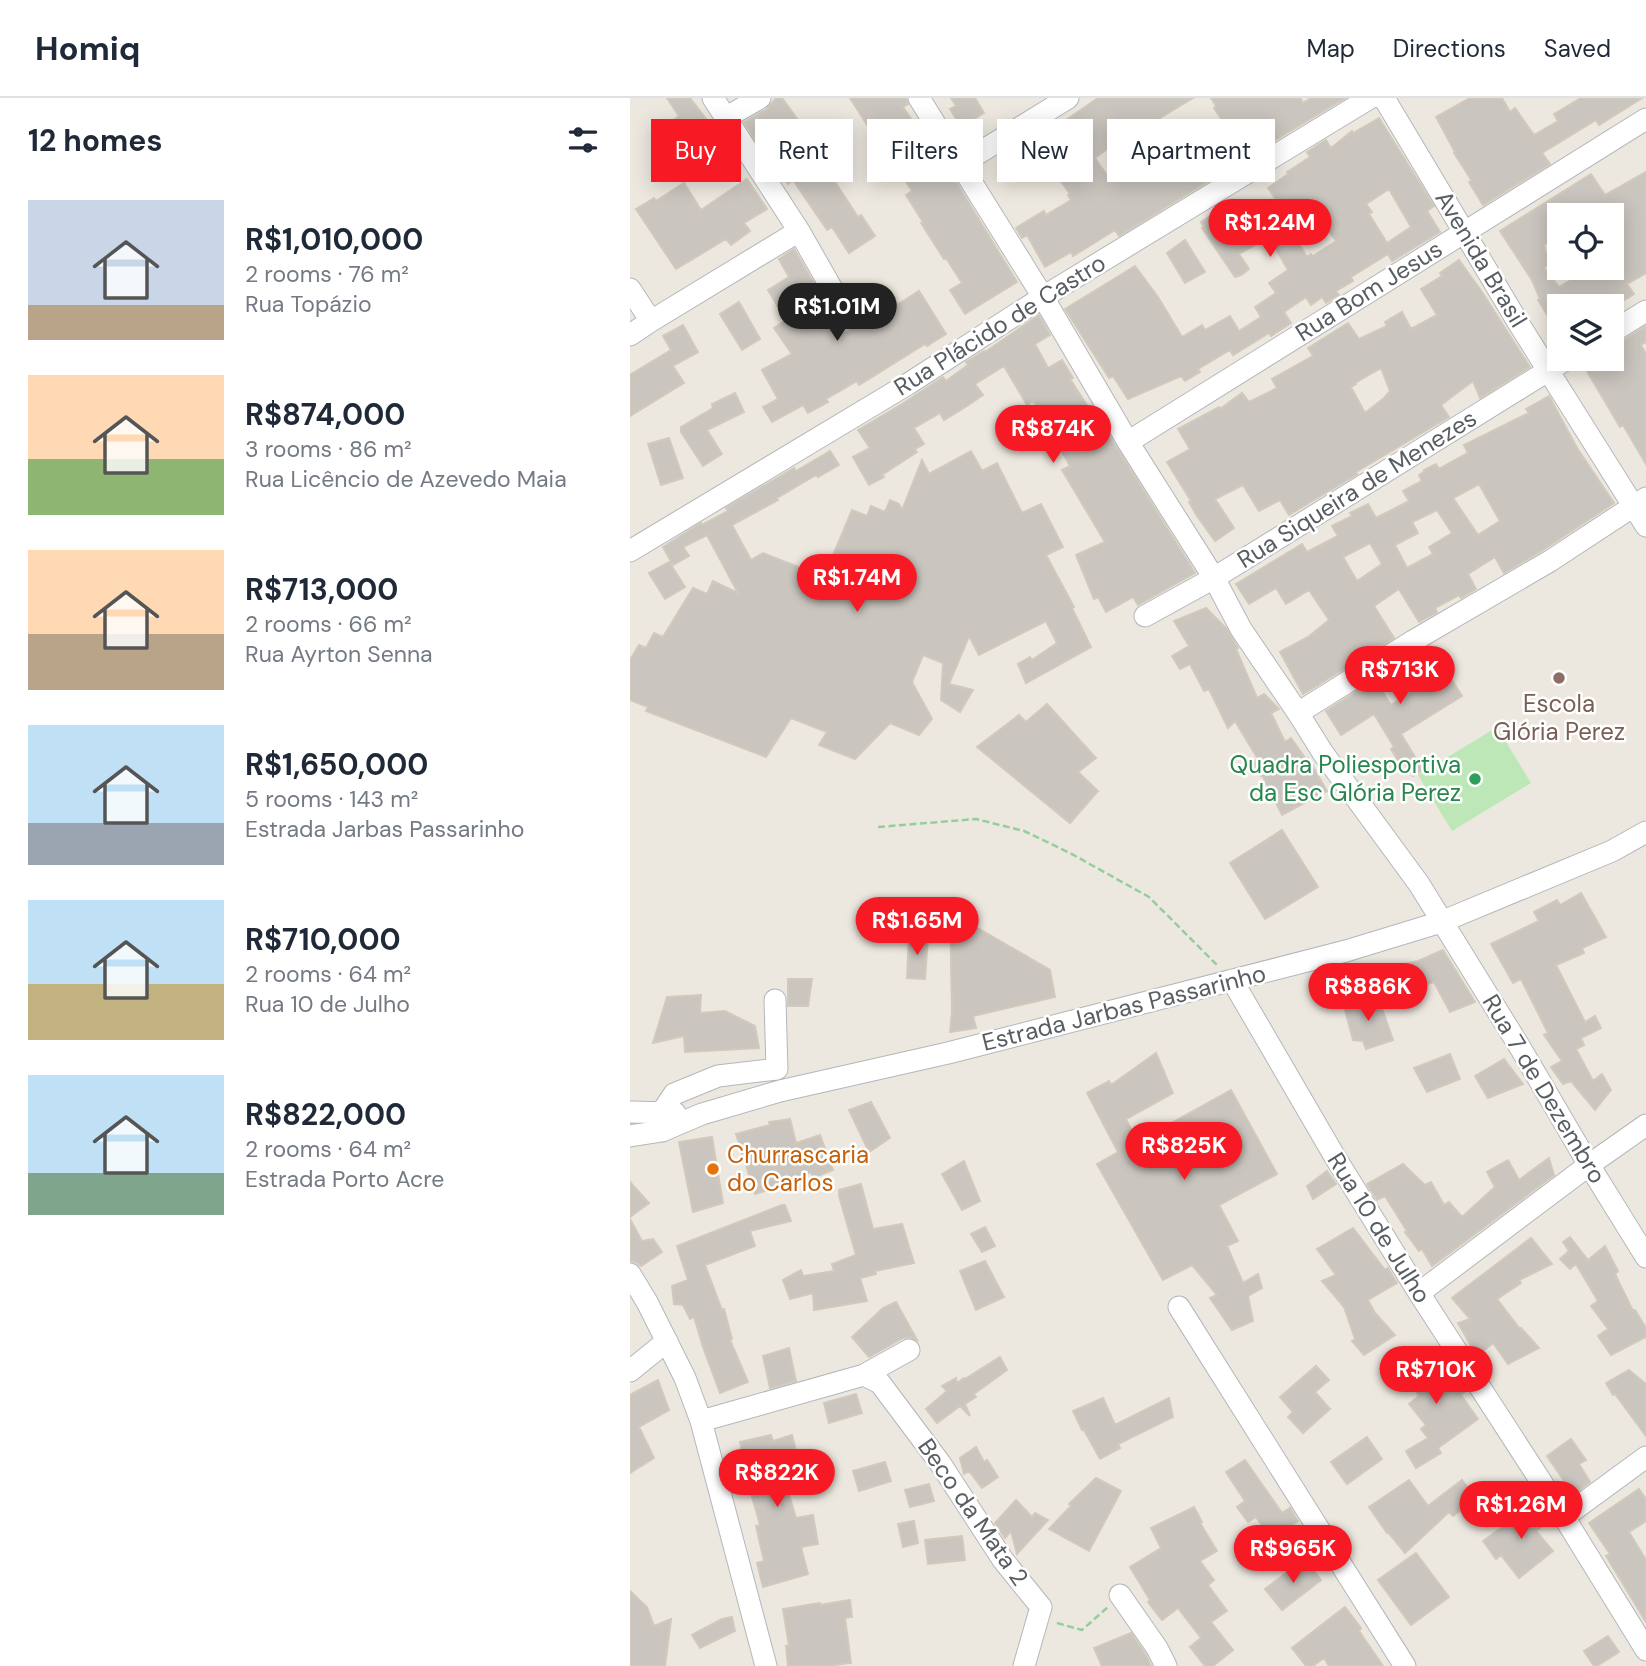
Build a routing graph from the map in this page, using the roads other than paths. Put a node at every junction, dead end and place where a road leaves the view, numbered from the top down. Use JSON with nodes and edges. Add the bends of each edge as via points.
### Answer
{"nodes":[{"id":1,"x":713,"y":98,"type":"edge"},
{"id":2,"x":760,"y":98,"type":"edge"},
{"id":3,"x":919,"y":98,"type":"edge"},
{"id":4,"x":1068,"y":98,"type":"edge"},
{"id":5,"x":1370,"y":98,"type":"edge"},
{"id":6,"x":1384,"y":98,"type":"edge"},
{"id":7,"x":726,"y":118,"type":"junction"},
{"id":8,"x":933,"y":119,"type":"edge"},
{"id":9,"x":1646,"y":119,"type":"edge"},
{"id":10,"x":983,"y":150,"type":"edge"},
{"id":11,"x":973,"y":182,"type":"edge"},
{"id":12,"x":799,"y":231,"type":"junction"},
{"id":13,"x":1465,"y":231,"type":"junction"},
{"id":14,"x":630,"y":289,"type":"edge"},
{"id":15,"x":1043,"y":297,"type":"junction"},
{"id":16,"x":1646,"y":311,"type":"edge"},
{"id":17,"x":848,"y":317,"type":"dead end"},
{"id":18,"x":651,"y":321,"type":"junction"},
{"id":19,"x":1624,"y":325,"type":"edge"},
{"id":20,"x":630,"y":335,"type":"edge"},
{"id":21,"x":1547,"y":368,"type":"edge"},
{"id":22,"x":1547,"y":371,"type":"edge"},
{"id":23,"x":1549,"y":371,"type":"edge"},
{"id":24,"x":1128,"y":442,"type":"junction"},
{"id":25,"x":1639,"y":502,"type":"edge"},
{"id":26,"x":1646,"y":526,"type":"edge"},
{"id":27,"x":630,"y":551,"type":"edge"},
{"id":28,"x":1214,"y":578,"type":"junction"},
{"id":29,"x":1145,"y":616,"type":"dead end"},
{"id":30,"x":1298,"y":713,"type":"junction"},
{"id":31,"x":1646,"y":832,"type":"edge"},
{"id":32,"x":1441,"y":922,"type":"junction"},
{"id":33,"x":1232,"y":980,"type":"junction"},
{"id":34,"x":775,"y":1000,"type":"dead end"},
{"id":35,"x":777,"y":1069,"type":"junction"},
{"id":36,"x":780,"y":1091,"type":"junction"},
{"id":37,"x":630,"y":1112,"type":"edge"},
{"id":38,"x":662,"y":1121,"type":"junction"},
{"id":39,"x":1646,"y":1125,"type":"edge"},
{"id":40,"x":630,"y":1136,"type":"edge"},
{"id":41,"x":1589,"y":1165,"type":"junction"},
{"id":42,"x":1646,"y":1257,"type":"edge"},
{"id":43,"x":630,"y":1274,"type":"edge"},
{"id":44,"x":1419,"y":1293,"type":"junction"},
{"id":45,"x":1179,"y":1307,"type":"dead end"},
{"id":46,"x":667,"y":1341,"type":"junction"},
{"id":47,"x":909,"y":1350,"type":"dead end"},
{"id":48,"x":630,"y":1371,"type":"edge"},
{"id":49,"x":864,"y":1375,"type":"junction"},
{"id":50,"x":701,"y":1421,"type":"junction"},
{"id":51,"x":1646,"y":1457,"type":"edge"},
{"id":52,"x":1564,"y":1517,"type":"junction"},
{"id":53,"x":1119,"y":1595,"type":"road end"},
{"id":54,"x":1646,"y":1650,"type":"edge"},
{"id":55,"x":766,"y":1666,"type":"edge"},
{"id":56,"x":1024,"y":1666,"type":"edge"},
{"id":57,"x":1166,"y":1666,"type":"edge"},
{"id":58,"x":1405,"y":1666,"type":"edge"}],
"edges":[{"from":1,"to":7,"type":"street"},
{"from":2,"to":7,"type":"street"},
{"from":3,"to":8,"type":"street","name":"Rua 7 de Dezembro"},
{"from":4,"to":10,"type":"street"},
{"from":5,"to":15,"type":"street","name":"Rua Plácido de Castro"},
{"from":6,"to":13,"type":"street","name":"Avenida Brasil"},
{"from":7,"to":12,"type":"street"},
{"from":9,"to":13,"type":"street","name":"Rua Bom Jesus"},
{"from":11,"to":15,"type":"street","name":"Rua 7 de Dezembro"},
{"from":12,"to":17,"type":"street"},
{"from":12,"to":18,"type":"street"},
{"from":13,"to":21,"type":"street","name":"Avenida Brasil"},
{"from":13,"to":24,"type":"street","name":"Rua Bom Jesus"},
{"from":14,"to":18,"type":"street"},
{"from":15,"to":24,"type":"street","name":"Rua 7 de Dezembro"},
{"from":15,"to":27,"type":"street","name":"Rua Plácido de Castro"},
{"from":16,"to":19,"type":"street"},
{"from":18,"to":20,"type":"street"},
{"from":22,"to":28,"type":"street","name":"Rua Siqueira de Menezes"},
{"from":23,"to":25,"type":"street","name":"Avenida Brasil"},
{"from":24,"to":28,"type":"street","name":"Rua 7 de Dezembro"},
{"from":25,"to":26,"type":"street","name":"Avenida Brasil"},
{"from":25,"to":30,"type":"street"},
{"from":28,"to":29,"type":"street","name":"Rua Siqueira de Menezes"},
{"from":28,"to":30,"type":"street","name":"Rua 7 de Dezembro","via":[[1241,629]]},
{"from":30,"to":32,"type":"street","name":"Rua 7 de Dezembro"},
{"from":31,"to":32,"type":"street","name":"Estrada Jarbas Passarinho","via":[[1612,851]]},
{"from":32,"to":33,"type":"street","name":"Estrada Jarbas Passarinho"},
{"from":32,"to":41,"type":"street","name":"Rua 7 de Dezembro"},
{"from":33,"to":36,"type":"street","name":"Estrada Jarbas Passarinho"},
{"from":33,"to":44,"type":"street","name":"Rua 10 de Julho"},
{"from":34,"to":35,"type":"street"},
{"from":35,"to":36,"type":"street"},
{"from":35,"to":38,"type":"street","via":[[718,1076],[674,1094]]},
{"from":36,"to":38,"type":"street","name":"Estrada Jarbas Passarinho"},
{"from":37,"to":38,"type":"street"},
{"from":38,"to":40,"type":"street","name":"Estrada Jarbas Passarinho"},
{"from":39,"to":41,"type":"street"},
{"from":41,"to":42,"type":"street","name":"Rua 7 de Dezembro"},
{"from":41,"to":44,"type":"street"},
{"from":43,"to":46,"type":"street"},
{"from":44,"to":52,"type":"street","name":"Rua 10 de Julho"},
{"from":45,"to":58,"type":"street"},
{"from":46,"to":48,"type":"street"},
{"from":46,"to":50,"type":"street"},
{"from":47,"to":49,"type":"street"},
{"from":49,"to":50,"type":"street"},
{"from":49,"to":56,"type":"street","name":"Beco da Mata 2","via":[[880,1383],[1041,1607]]},
{"from":50,"to":55,"type":"street"},
{"from":51,"to":52,"type":"street"},
{"from":52,"to":54,"type":"street","name":"Rua 10 de Julho"},
{"from":53,"to":57,"type":"street"}]}
